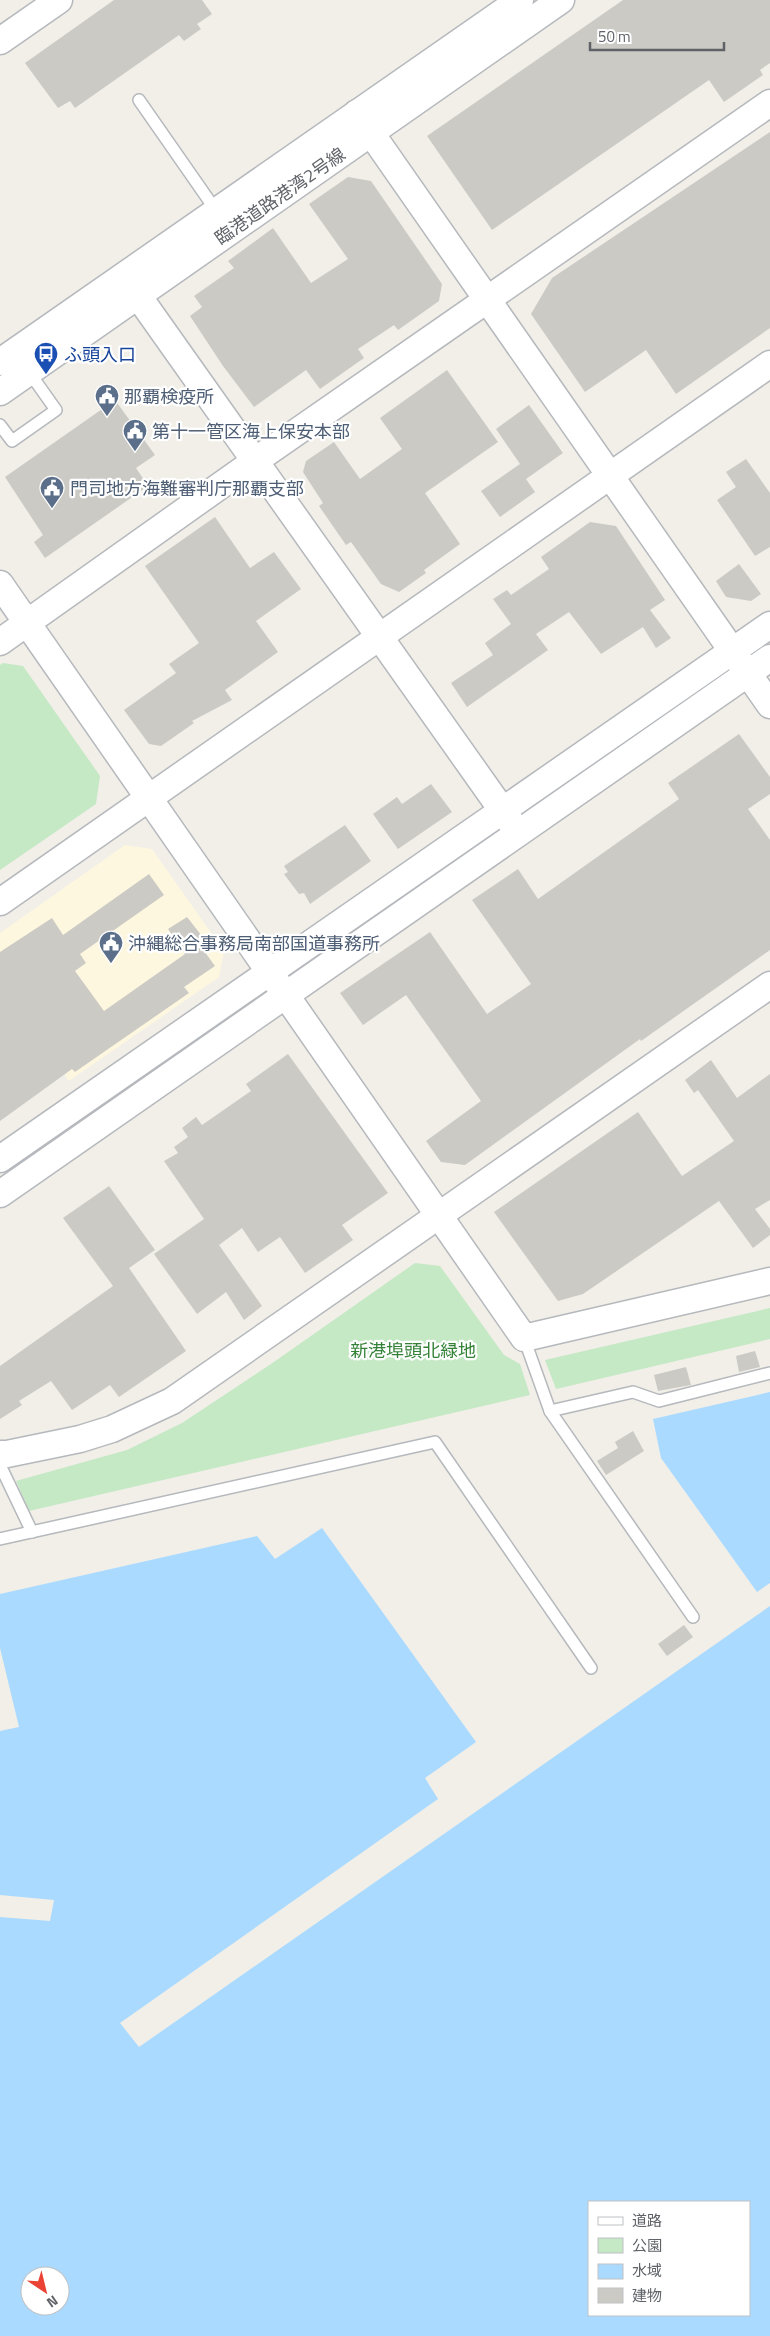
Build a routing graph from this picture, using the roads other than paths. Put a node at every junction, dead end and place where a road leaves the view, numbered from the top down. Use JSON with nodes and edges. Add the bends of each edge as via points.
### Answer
{"nodes":[{"id":1,"x":59,"y":0,"type":"edge"},
{"id":2,"x":520,"y":0,"type":"edge"},
{"id":3,"x":561,"y":0,"type":"edge"},
{"id":4,"x":0,"y":41,"type":"edge"},
{"id":5,"x":139,"y":100,"type":"dead end"},
{"id":6,"x":770,"y":103,"type":"edge"},
{"id":7,"x":364,"y":123,"type":"junction"},
{"id":8,"x":221,"y":223,"type":"junction"},
{"id":9,"x":131,"y":286,"type":"junction"},
{"id":10,"x":488,"y":300,"type":"junction"},
{"id":11,"x":0,"y":362,"type":"edge"},
{"id":12,"x":770,"y":364,"type":"edge"},
{"id":13,"x":29,"y":372,"type":"junction"},
{"id":14,"x":0,"y":392,"type":"edge"},
{"id":15,"x":0,"y":425,"type":"edge"},
{"id":16,"x":255,"y":461,"type":"junction"},
{"id":17,"x":610,"y":476,"type":"junction"},
{"id":18,"x":0,"y":584,"type":"edge"},
{"id":19,"x":27,"y":623,"type":"junction"},
{"id":20,"x":770,"y":625,"type":"edge"},
{"id":21,"x":379,"y":637,"type":"junction"},
{"id":22,"x":0,"y":642,"type":"edge"},
{"id":23,"x":732,"y":651,"type":"junction"},
{"id":24,"x":770,"y":658,"type":"edge"},
{"id":25,"x":748,"y":674,"type":"junction"},
{"id":26,"x":770,"y":705,"type":"edge"},
{"id":27,"x":149,"y":797,"type":"junction"},
{"id":28,"x":502,"y":811,"type":"junction"},
{"id":29,"x":518,"y":834,"type":"junction"},
{"id":30,"x":0,"y":902,"type":"edge"},
{"id":31,"x":270,"y":972,"type":"junction"},
{"id":32,"x":770,"y":985,"type":"edge"},
{"id":33,"x":286,"y":996,"type":"junction"},
{"id":34,"x":0,"y":1159,"type":"edge"},
{"id":35,"x":0,"y":1194,"type":"edge"},
{"id":36,"x":440,"y":1217,"type":"junction"},
{"id":37,"x":770,"y":1281,"type":"edge"},
{"id":38,"x":524,"y":1338,"type":"junction"},
{"id":39,"x":770,"y":1373,"type":"edge"},
{"id":40,"x":550,"y":1411,"type":"junction"},
{"id":41,"x":0,"y":1454,"type":"edge"},
{"id":42,"x":0,"y":1466,"type":"edge"},
{"id":43,"x":32,"y":1532,"type":"junction"},
{"id":44,"x":0,"y":1540,"type":"edge"},
{"id":45,"x":693,"y":1617,"type":"dead end"},
{"id":46,"x":591,"y":1668,"type":"dead end"}],
"edges":[{"from":1,"to":4,"type":"street"},
{"from":2,"to":7,"type":"street","name":"臨港道路港湾2号線"},
{"from":3,"to":7,"type":"street","name":"臨港道路港湾2号線"},
{"from":5,"to":8,"type":"lane"},
{"from":6,"to":10,"type":"street"},
{"from":7,"to":8,"type":"street","name":"臨港道路港湾2号線"},
{"from":7,"to":10,"type":"street"},
{"from":8,"to":9,"type":"street","name":"臨港道路港湾2号線"},
{"from":9,"to":11,"type":"street","name":"臨港道路港湾2号線"},
{"from":9,"to":13,"type":"street","name":"臨港道路港湾2号線"},
{"from":9,"to":16,"type":"street"},
{"from":10,"to":16,"type":"street"},
{"from":10,"to":17,"type":"street"},
{"from":12,"to":17,"type":"street"},
{"from":13,"to":14,"type":"street","name":"臨港道路港湾2号線"},
{"from":13,"to":15,"type":"lane","via":[[56,410],[12,441]]},
{"from":16,"to":19,"type":"street"},
{"from":16,"to":21,"type":"street"},
{"from":17,"to":21,"type":"street"},
{"from":17,"to":23,"type":"street"},
{"from":18,"to":19,"type":"street"},
{"from":19,"to":22,"type":"street"},
{"from":19,"to":27,"type":"street"},
{"from":20,"to":23,"type":"street"},
{"from":21,"to":27,"type":"street"},
{"from":21,"to":28,"type":"street"},
{"from":23,"to":25,"type":"street"},
{"from":23,"to":28,"type":"street"},
{"from":24,"to":25,"type":"street"},
{"from":25,"to":26,"type":"street"},
{"from":25,"to":29,"type":"street"},
{"from":27,"to":30,"type":"street"},
{"from":27,"to":31,"type":"street"},
{"from":28,"to":29,"type":"street"},
{"from":28,"to":31,"type":"street"},
{"from":29,"to":33,"type":"street"},
{"from":31,"to":33,"type":"street"},
{"from":31,"to":34,"type":"street"},
{"from":32,"to":36,"type":"street"},
{"from":33,"to":35,"type":"street"},
{"from":33,"to":36,"type":"street"},
{"from":36,"to":38,"type":"street"},
{"from":36,"to":41,"type":"street","via":[[172,1401],[112,1429],[80,1439]]},
{"from":37,"to":38,"type":"street"},
{"from":38,"to":40,"type":"lane"},
{"from":39,"to":40,"type":"lane","via":[[659,1401],[632,1392]]},
{"from":40,"to":45,"type":"lane"},
{"from":42,"to":43,"type":"lane"},
{"from":43,"to":44,"type":"lane"},
{"from":43,"to":46,"type":"lane","via":[[435,1442]]}]}
